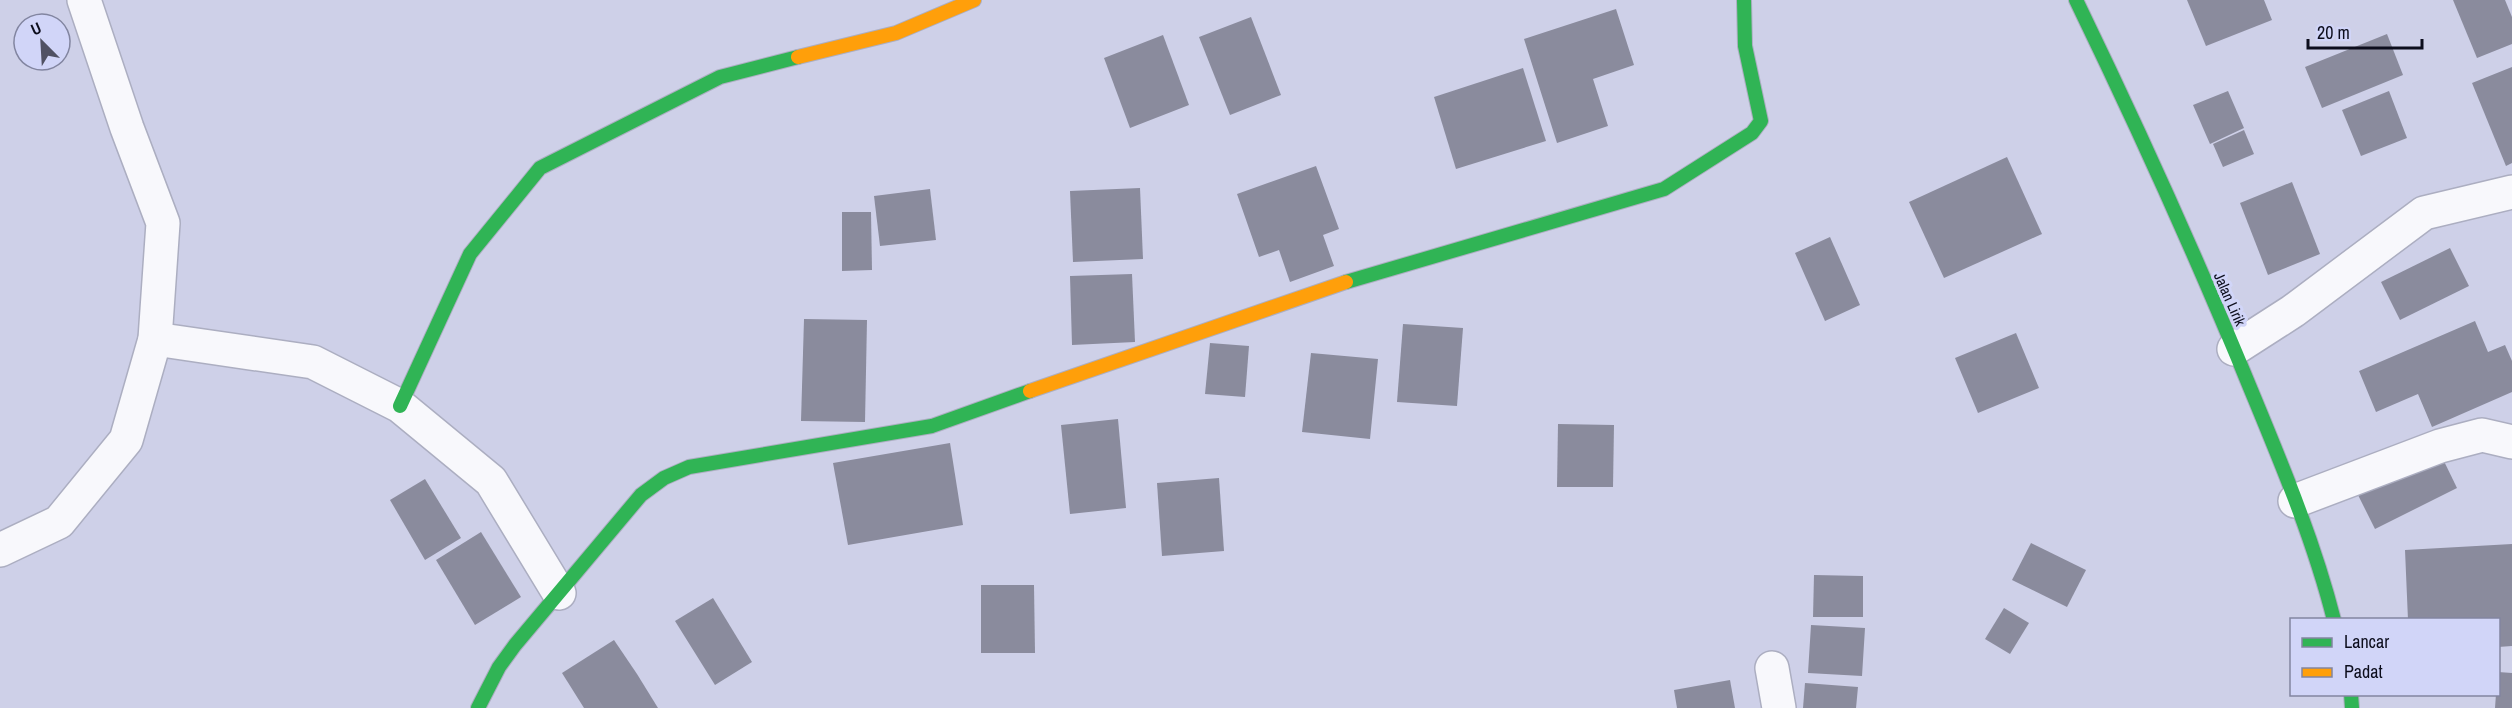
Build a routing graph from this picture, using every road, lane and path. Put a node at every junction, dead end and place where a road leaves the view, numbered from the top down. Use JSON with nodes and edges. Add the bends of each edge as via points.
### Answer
{"nodes":[{"id":1,"x":84,"y":0,"type":"edge"},
{"id":2,"x":974,"y":0,"type":"edge"},
{"id":3,"x":1744,"y":0,"type":"edge"},
{"id":4,"x":2076,"y":0,"type":"edge"},
{"id":5,"x":2512,"y":192,"type":"edge"},
{"id":6,"x":155,"y":339,"type":"junction"},
{"id":7,"x":2234,"y":349,"type":"junction"},
{"id":8,"x":400,"y":406,"type":"junction"},
{"id":9,"x":2512,"y":442,"type":"edge"},
{"id":10,"x":2295,"y":501,"type":"junction"},
{"id":11,"x":0,"y":550,"type":"edge"},
{"id":12,"x":559,"y":593,"type":"junction"},
{"id":13,"x":2333,"y":618,"type":"edge"},
{"id":14,"x":1772,"y":668,"type":"dead end"},
{"id":15,"x":478,"y":708,"type":"edge"},
{"id":16,"x":1779,"y":708,"type":"edge"}],
"edges":[{"from":1,"to":6,"type":"street","via":[[164,223]]},
{"from":2,"to":8,"type":"street","via":[[896,33],[720,77],[540,168],[470,254]]},
{"from":3,"to":12,"type":"street","via":[[1745,44],[1761,121],[1752,133],[1664,189],[1303,295],[932,426],[689,467],[640,495]]},
{"from":4,"to":7,"type":"street","name":"Jalan Lirik"},
{"from":5,"to":7,"type":"street","via":[[2424,213],[2293,312]]},
{"from":6,"to":8,"type":"street","via":[[313,362]]},
{"from":6,"to":11,"type":"street","via":[[126,440],[59,522]]},
{"from":7,"to":10,"type":"street","name":"Jalan Lirik"},
{"from":8,"to":12,"type":"street","via":[[491,482]]},
{"from":9,"to":10,"type":"street","via":[[2482,435],[2440,446]]},
{"from":10,"to":13,"type":"street","name":"Jalan Lirik"},
{"from":12,"to":15,"type":"street","via":[[499,667]]},
{"from":14,"to":16,"type":"street"}]}
